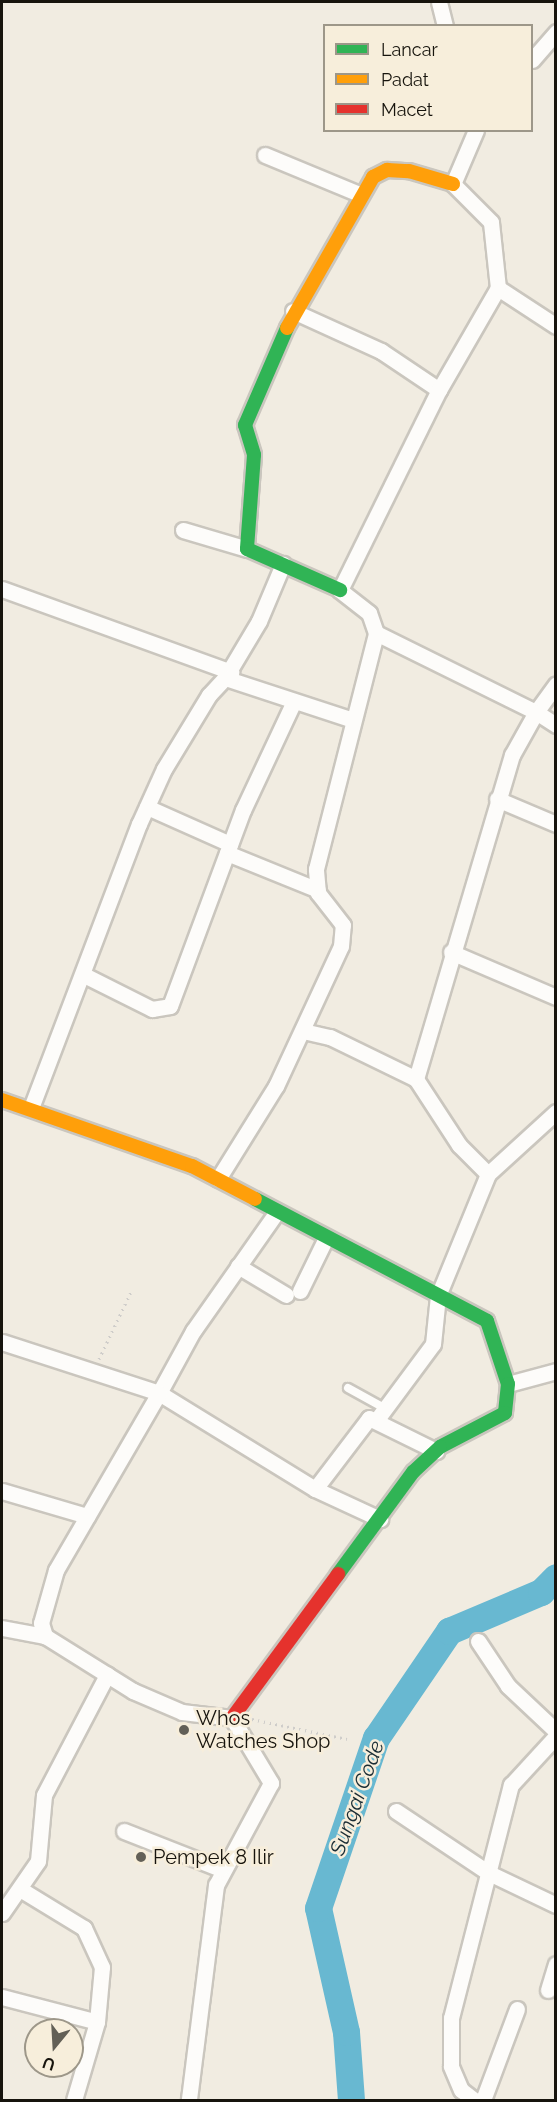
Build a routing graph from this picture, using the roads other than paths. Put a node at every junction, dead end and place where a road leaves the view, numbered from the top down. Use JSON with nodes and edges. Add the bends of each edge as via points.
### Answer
{"nodes":[{"id":1,"x":439,"y":2,"type":"edge"},
{"id":2,"x":444,"y":24,"type":"edge"},
{"id":3,"x":555,"y":32,"type":"edge"},
{"id":4,"x":533,"y":58,"type":"edge"},
{"id":5,"x":475,"y":132,"type":"edge"},
{"id":6,"x":265,"y":155,"type":"dead end"},
{"id":7,"x":453,"y":184,"type":"junction"},
{"id":8,"x":359,"y":194,"type":"junction"},
{"id":9,"x":498,"y":288,"type":"junction"},
{"id":10,"x":293,"y":311,"type":"junction"},
{"id":11,"x":555,"y":326,"type":"edge"},
{"id":12,"x":439,"y":390,"type":"junction"},
{"id":13,"x":183,"y":530,"type":"dead end"},
{"id":14,"x":247,"y":549,"type":"junction"},
{"id":15,"x":283,"y":564,"type":"junction"},
{"id":16,"x":2,"y":589,"type":"edge"},
{"id":17,"x":340,"y":591,"type":"junction"},
{"id":18,"x":376,"y":633,"type":"junction"},
{"id":19,"x":228,"y":675,"type":"junction"},
{"id":20,"x":555,"y":684,"type":"edge"},
{"id":21,"x":294,"y":701,"type":"junction"},
{"id":22,"x":536,"y":712,"type":"junction"},
{"id":23,"x":350,"y":719,"type":"junction"},
{"id":24,"x":555,"y":725,"type":"edge"},
{"id":25,"x":497,"y":799,"type":"junction"},
{"id":26,"x":147,"y":807,"type":"junction"},
{"id":27,"x":555,"y":824,"type":"edge"},
{"id":28,"x":229,"y":849,"type":"junction"},
{"id":29,"x":318,"y":890,"type":"junction"},
{"id":30,"x":451,"y":952,"type":"junction"},
{"id":31,"x":86,"y":976,"type":"junction"},
{"id":32,"x":555,"y":997,"type":"edge"},
{"id":33,"x":303,"y":1031,"type":"junction"},
{"id":34,"x":416,"y":1079,"type":"junction"},
{"id":35,"x":2,"y":1100,"type":"edge"},
{"id":36,"x":31,"y":1108,"type":"junction"},
{"id":37,"x":555,"y":1112,"type":"edge"},
{"id":38,"x":548,"y":1129,"type":"edge"},
{"id":39,"x":488,"y":1174,"type":"junction"},
{"id":40,"x":218,"y":1179,"type":"junction"},
{"id":41,"x":276,"y":1214,"type":"junction"},
{"id":42,"x":325,"y":1240,"type":"junction"},
{"id":43,"x":238,"y":1266,"type":"junction"},
{"id":44,"x":438,"y":1296,"type":"junction"},
{"id":45,"x":2,"y":1342,"type":"edge"},
{"id":46,"x":555,"y":1371,"type":"edge"},
{"id":47,"x":508,"y":1384,"type":"junction"},
{"id":48,"x":348,"y":1388,"type":"dead end"},
{"id":49,"x":159,"y":1393,"type":"junction"},
{"id":50,"x":382,"y":1414,"type":"junction"},
{"id":51,"x":436,"y":1451,"type":"junction"},
{"id":52,"x":315,"y":1489,"type":"junction"},
{"id":53,"x":2,"y":1491,"type":"edge"},
{"id":54,"x":87,"y":1516,"type":"junction"},
{"id":55,"x":380,"y":1519,"type":"junction"},
{"id":56,"x":2,"y":1628,"type":"edge"},
{"id":57,"x":45,"y":1636,"type":"junction"},
{"id":58,"x":478,"y":1641,"type":"dead end"},
{"id":59,"x":107,"y":1676,"type":"junction"},
{"id":60,"x":232,"y":1718,"type":"junction"},
{"id":61,"x":555,"y":1731,"type":"edge"},
{"id":62,"x":555,"y":1736,"type":"edge"},
{"id":63,"x":396,"y":1811,"type":"dead end"},
{"id":64,"x":124,"y":1831,"type":"dead end"},
{"id":65,"x":221,"y":1869,"type":"junction"},
{"id":66,"x":489,"y":1873,"type":"junction"},
{"id":67,"x":20,"y":1889,"type":"junction"},
{"id":68,"x":4,"y":1903,"type":"edge"},
{"id":69,"x":555,"y":1905,"type":"edge"},
{"id":70,"x":555,"y":1964,"type":"edge"},
{"id":71,"x":548,"y":1990,"type":"dead end"},
{"id":72,"x":2,"y":1997,"type":"edge"},
{"id":73,"x":517,"y":2009,"type":"dead end"},
{"id":74,"x":97,"y":2022,"type":"junction"},
{"id":75,"x":78,"y":2100,"type":"edge"},
{"id":76,"x":189,"y":2100,"type":"edge"},
{"id":77,"x":474,"y":2100,"type":"edge"},
{"id":78,"x":483,"y":2100,"type":"edge"}],
"edges":[{"from":1,"to":2,"type":"street"},
{"from":3,"to":4,"type":"street"},
{"from":5,"to":7,"type":"street"},
{"from":6,"to":8,"type":"street"},
{"from":7,"to":8,"type":"street","via":[[387,170]]},
{"from":7,"to":9,"type":"street","via":[[492,222]]},
{"from":8,"to":10,"type":"street"},
{"from":9,"to":11,"type":"street"},
{"from":9,"to":12,"type":"street"},
{"from":10,"to":12,"type":"street","via":[[381,351]]},
{"from":10,"to":14,"type":"street","via":[[265,391],[245,424],[254,455]]},
{"from":12,"to":17,"type":"street"},
{"from":13,"to":14,"type":"street"},
{"from":14,"to":15,"type":"street"},
{"from":15,"to":17,"type":"street"},
{"from":15,"to":19,"type":"street"},
{"from":16,"to":19,"type":"street"},
{"from":17,"to":18,"type":"street","via":[[369,613]]},
{"from":18,"to":22,"type":"street"},
{"from":18,"to":23,"type":"street"},
{"from":19,"to":21,"type":"street"},
{"from":19,"to":26,"type":"street","via":[[164,769]]},
{"from":20,"to":22,"type":"street"},
{"from":21,"to":23,"type":"street"},
{"from":21,"to":28,"type":"street"},
{"from":22,"to":24,"type":"street"},
{"from":22,"to":25,"type":"street","via":[[512,755]]},
{"from":23,"to":29,"type":"street","via":[[316,869]]},
{"from":25,"to":27,"type":"street"},
{"from":25,"to":30,"type":"street"},
{"from":26,"to":28,"type":"street"},
{"from":26,"to":31,"type":"street"},
{"from":28,"to":29,"type":"street"},
{"from":28,"to":31,"type":"street","via":[[170,1006],[152,1009]]},
{"from":29,"to":33,"type":"street","via":[[343,925],[342,935]]},
{"from":30,"to":32,"type":"street"},
{"from":30,"to":34,"type":"street"},
{"from":31,"to":36,"type":"street"},
{"from":33,"to":34,"type":"street","via":[[330,1037]]},
{"from":33,"to":40,"type":"street","via":[[276,1086]]},
{"from":34,"to":39,"type":"street","via":[[459,1145]]},
{"from":35,"to":36,"type":"street"},
{"from":36,"to":40,"type":"street","via":[[156,1150]]},
{"from":37,"to":38,"type":"street"},
{"from":38,"to":39,"type":"street"},
{"from":39,"to":44,"type":"street"},
{"from":40,"to":41,"type":"street"},
{"from":41,"to":42,"type":"street"},
{"from":41,"to":43,"type":"street"},
{"from":42,"to":43,"type":"street","via":[[293,1293]]},
{"from":42,"to":44,"type":"street"},
{"from":43,"to":49,"type":"street"},
{"from":44,"to":47,"type":"street","via":[[486,1321]]},
{"from":44,"to":50,"type":"street","via":[[433,1344]]},
{"from":45,"to":49,"type":"street","via":[[96,1369]]},
{"from":46,"to":47,"type":"street"},
{"from":47,"to":51,"type":"street","via":[[505,1413]]},
{"from":48,"to":50,"type":"lane"},
{"from":49,"to":52,"type":"street"},
{"from":49,"to":54,"type":"street"},
{"from":50,"to":51,"type":"street"},
{"from":50,"to":52,"type":"street","via":[[363,1423]]},
{"from":51,"to":55,"type":"street"},
{"from":52,"to":55,"type":"street"},
{"from":53,"to":54,"type":"street"},
{"from":54,"to":57,"type":"street","via":[[45,1600]]},
{"from":55,"to":60,"type":"street"},
{"from":56,"to":57,"type":"street"},
{"from":57,"to":59,"type":"street"},
{"from":58,"to":61,"type":"street","via":[[508,1686]]},
{"from":59,"to":60,"type":"street","via":[[182,1712]]},
{"from":59,"to":67,"type":"street","via":[[44,1795],[38,1861]]},
{"from":60,"to":65,"type":"street","via":[[271,1783]]},
{"from":62,"to":66,"type":"street","via":[[511,1785]]},
{"from":63,"to":66,"type":"street"},
{"from":64,"to":65,"type":"street"},
{"from":65,"to":76,"type":"street"},
{"from":66,"to":69,"type":"street"},
{"from":66,"to":77,"type":"street","via":[[448,2048],[461,2090]]},
{"from":67,"to":68,"type":"street"},
{"from":67,"to":74,"type":"street","via":[[74,1918],[98,1951],[102,1966]]},
{"from":70,"to":71,"type":"street"},
{"from":72,"to":74,"type":"street"},
{"from":73,"to":78,"type":"street"},
{"from":74,"to":75,"type":"street"}]}
